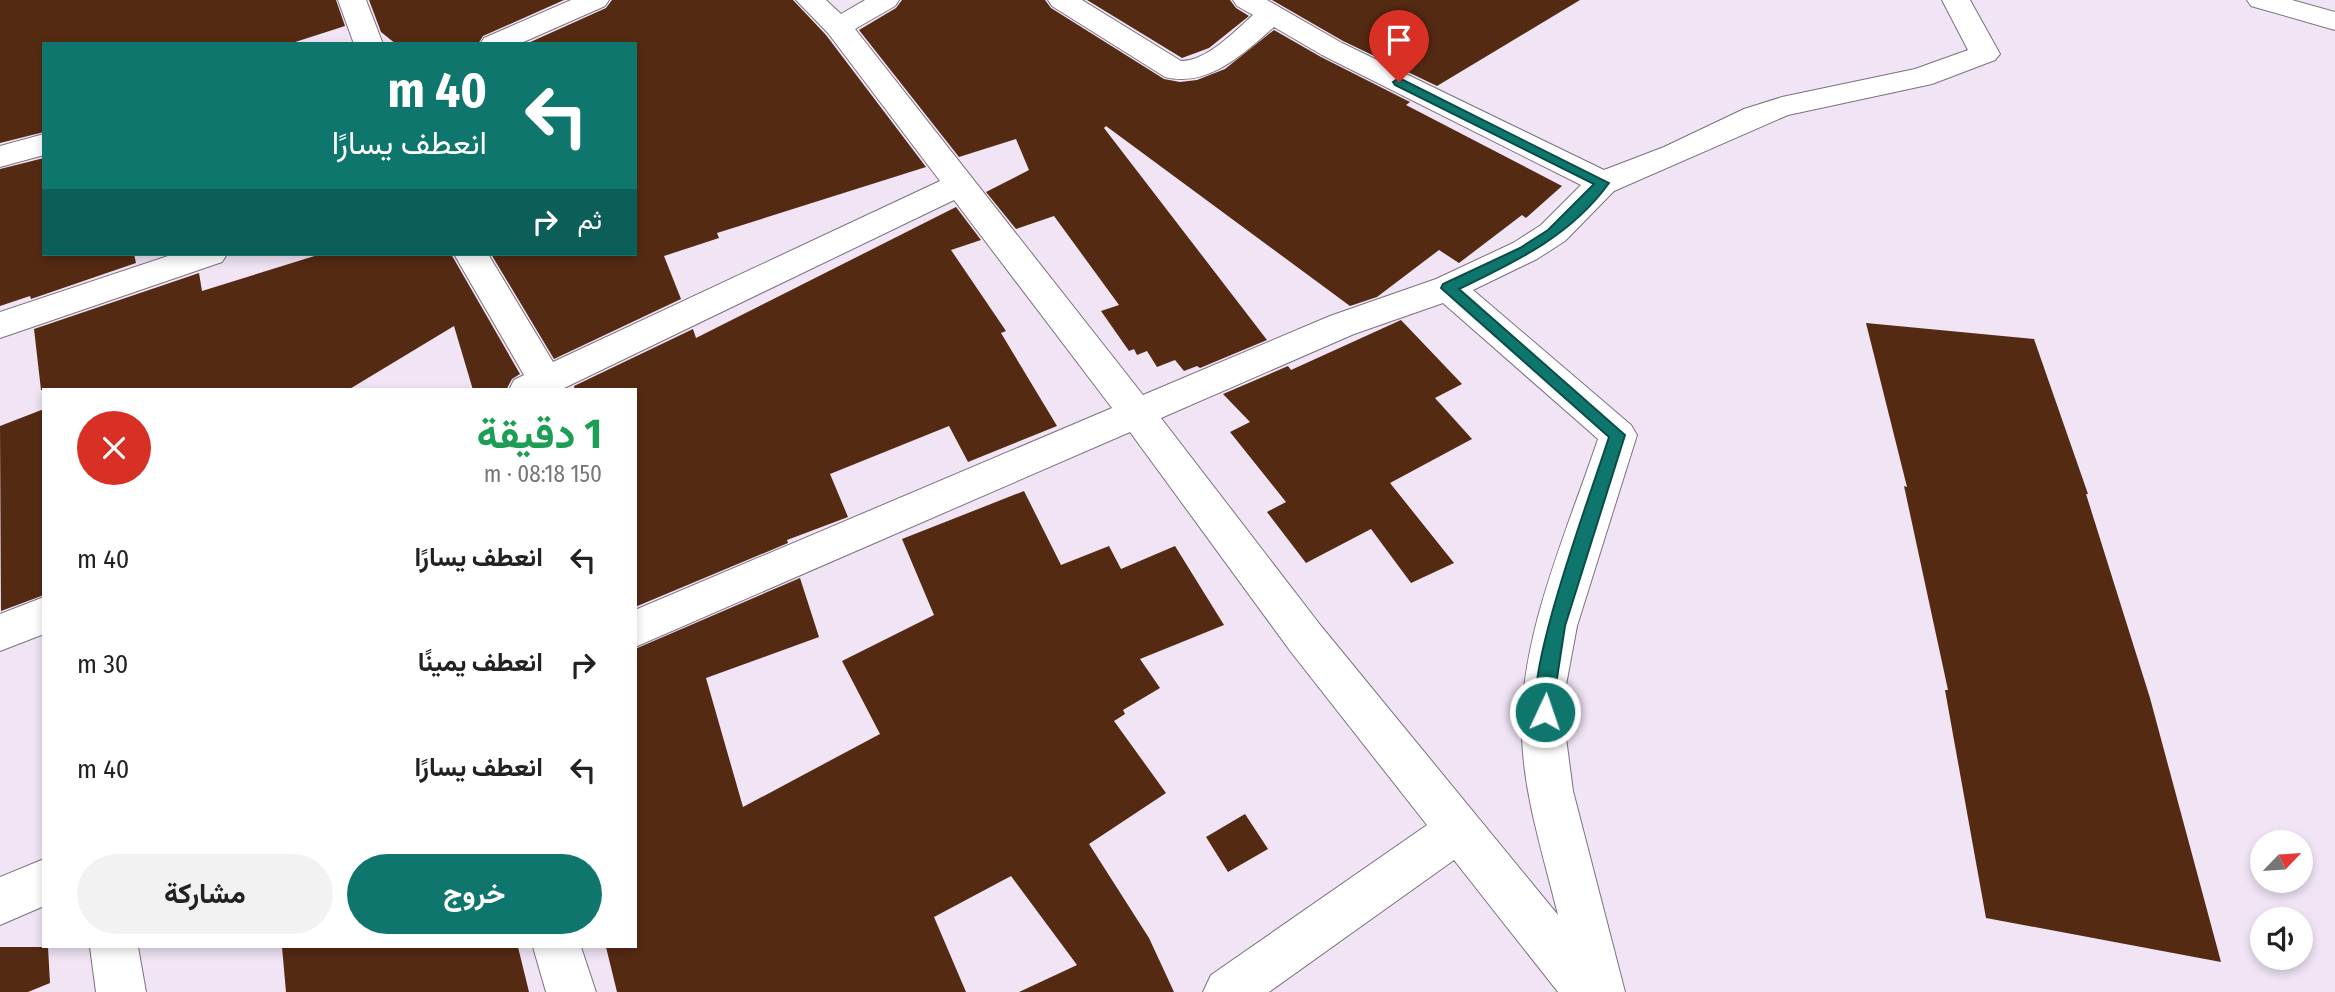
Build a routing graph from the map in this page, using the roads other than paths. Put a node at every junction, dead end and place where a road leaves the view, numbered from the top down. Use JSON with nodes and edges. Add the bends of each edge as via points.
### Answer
{"nodes":[{"id":1,"x":352,"y":0,"type":"edge"},
{"id":2,"x":594,"y":0,"type":"edge"},
{"id":3,"x":810,"y":0,"type":"edge"},
{"id":4,"x":885,"y":0,"type":"edge"},
{"id":5,"x":1062,"y":0,"type":"edge"},
{"id":6,"x":1955,"y":0,"type":"edge"},
{"id":7,"x":2262,"y":0,"type":"edge"},
{"id":8,"x":1259,"y":8,"type":"edge"},
{"id":9,"x":2335,"y":21,"type":"edge"},
{"id":10,"x":838,"y":27,"type":"junction"},
{"id":11,"x":363,"y":42,"type":"edge"},
{"id":12,"x":499,"y":42,"type":"edge"},
{"id":13,"x":42,"y":145,"type":"edge"},
{"id":14,"x":0,"y":157,"type":"edge"},
{"id":15,"x":1603,"y":183,"type":"junction"},
{"id":16,"x":958,"y":185,"type":"junction"},
{"id":17,"x":204,"y":256,"type":"edge"},
{"id":18,"x":472,"y":256,"type":"edge"},
{"id":19,"x":1448,"y":288,"type":"junction"},
{"id":20,"x":0,"y":325,"type":"edge"},
{"id":21,"x":536,"y":385,"type":"edge"},
{"id":22,"x":1136,"y":415,"type":"junction"},
{"id":23,"x":42,"y":616,"type":"edge"},
{"id":24,"x":637,"y":628,"type":"edge"},
{"id":25,"x":0,"y":633,"type":"edge"},
{"id":26,"x":1459,"y":829,"type":"junction"},
{"id":27,"x":42,"y":883,"type":"edge"},
{"id":28,"x":0,"y":901,"type":"edge"},
{"id":29,"x":114,"y":948,"type":"edge"},
{"id":30,"x":557,"y":948,"type":"edge"},
{"id":31,"x":121,"y":992,"type":"edge"},
{"id":32,"x":571,"y":992,"type":"edge"},
{"id":33,"x":1228,"y":992,"type":"edge"},
{"id":34,"x":1589,"y":992,"type":"edge"},
{"id":35,"x":1600,"y":992,"type":"edge"}],
"edges":[{"from":1,"to":11,"type":"street"},
{"from":2,"to":12,"type":"street"},
{"from":3,"to":10,"type":"street"},
{"from":4,"to":10,"type":"street"},
{"from":5,"to":8,"type":"street","via":[[1174,70],[1187,72],[1212,61]]},
{"from":6,"to":15,"type":"street","via":[[1985,54],[1922,77],[1755,116]]},
{"from":7,"to":9,"type":"street"},
{"from":8,"to":15,"type":"street"},
{"from":10,"to":16,"type":"street"},
{"from":13,"to":14,"type":"street"},
{"from":15,"to":19,"type":"street","via":[[1553,233]]},
{"from":16,"to":21,"type":"street"},
{"from":16,"to":22,"type":"street"},
{"from":17,"to":20,"type":"street"},
{"from":18,"to":21,"type":"street"},
{"from":19,"to":22,"type":"street","via":[[1342,326]]},
{"from":19,"to":35,"type":"street","via":[[1618,435],[1556,626],[1545,685],[1544,738],[1551,791]]},
{"from":22,"to":24,"type":"street"},
{"from":22,"to":26,"type":"street","via":[[1322,660]]},
{"from":23,"to":25,"type":"street"},
{"from":26,"to":33,"type":"street"},
{"from":26,"to":34,"type":"street"},
{"from":27,"to":28,"type":"street"},
{"from":29,"to":31,"type":"street"},
{"from":30,"to":32,"type":"street"}]}
